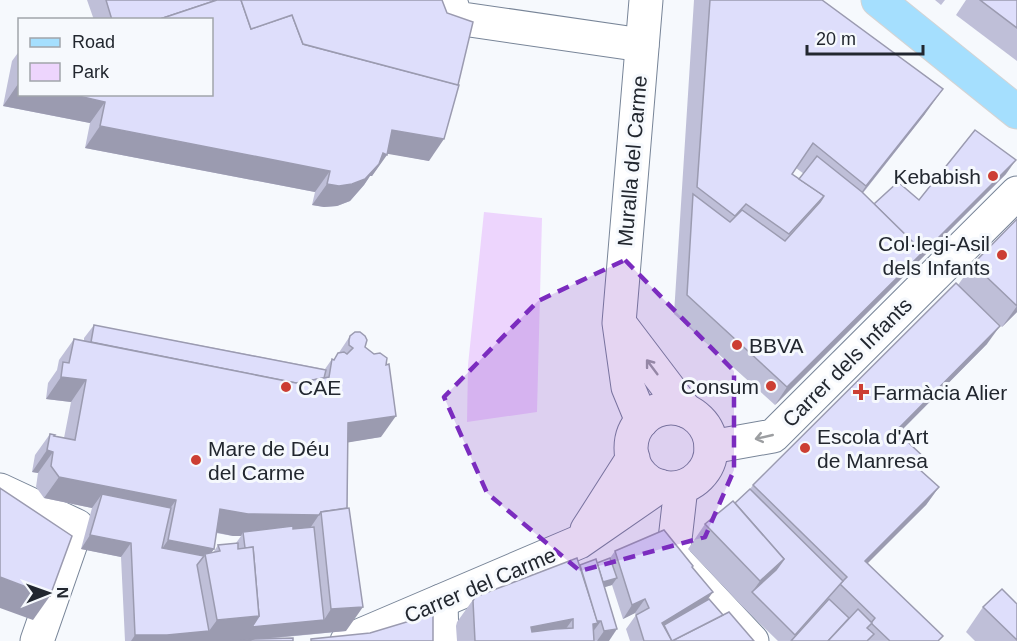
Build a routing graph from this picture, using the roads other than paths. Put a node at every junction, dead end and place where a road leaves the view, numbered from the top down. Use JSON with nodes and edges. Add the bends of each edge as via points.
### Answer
{"nodes":[{"id":1,"x":450,"y":0,"type":"edge"},
{"id":2,"x":646,"y":0,"type":"edge"},
{"id":3,"x":878,"y":0,"type":"edge"},
{"id":4,"x":642,"y":45,"type":"junction"},
{"id":5,"x":1017,"y":112,"type":"edge"},
{"id":6,"x":1017,"y":194,"type":"edge"},
{"id":7,"x":619,"y":323,"type":"junction"},
{"id":8,"x":686,"y":411,"type":"junction"},
{"id":9,"x":642,"y":422,"type":"junction"},
{"id":10,"x":711,"y":447,"type":"junction"},
{"id":11,"x":633,"y":458,"type":"junction"},
{"id":12,"x":670,"y":486,"type":"junction"},
{"id":13,"x":0,"y":490,"type":"edge"},
{"id":14,"x":579,"y":542,"type":"junction"},
{"id":15,"x":441,"y":601,"type":"junction"},
{"id":16,"x":37,"y":641,"type":"edge"},
{"id":17,"x":346,"y":641,"type":"edge"},
{"id":18,"x":442,"y":641,"type":"edge"},
{"id":19,"x":752,"y":641,"type":"edge"}],
"edges":[{"from":1,"to":4,"type":"street","via":[[456,18]]},
{"from":2,"to":4,"type":"street","name":"Muralla del Carme"},
{"from":3,"to":5,"type":"main road"},
{"from":4,"to":7,"type":"street","name":"Muralla del Carme"},
{"from":6,"to":10,"type":"street","name":"Carrer dels Infants","one_way":true,"via":[[773,436]]},
{"from":8,"to":7,"type":"street","one_way":true},
{"from":7,"to":9,"type":"street","name":"Muralla del Carme","via":[[628,387]]},
{"from":8,"to":9,"type":"street","via":[[662,409]]},
{"from":8,"to":10,"type":"street","via":[[701,421]]},
{"from":9,"to":11,"type":"street","via":[[631,445]]},
{"from":10,"to":12,"type":"street","via":[[710,458],[699,476],[691,483]]},
{"from":11,"to":12,"type":"street","via":[[642,476],[651,483]]},
{"from":11,"to":14,"type":"street","name":"Carrer del Carme"},
{"from":12,"to":14,"type":"street","name":"Carrer del Carme"},
{"from":12,"to":19,"type":"street","via":[[673,557]]},
{"from":13,"to":16,"type":"street","via":[[77,526]]},
{"from":14,"to":15,"type":"street","name":"Carrer del Carme"},
{"from":15,"to":17,"type":"street","name":"Carrer del Carme"},
{"from":15,"to":18,"type":"street"}]}
